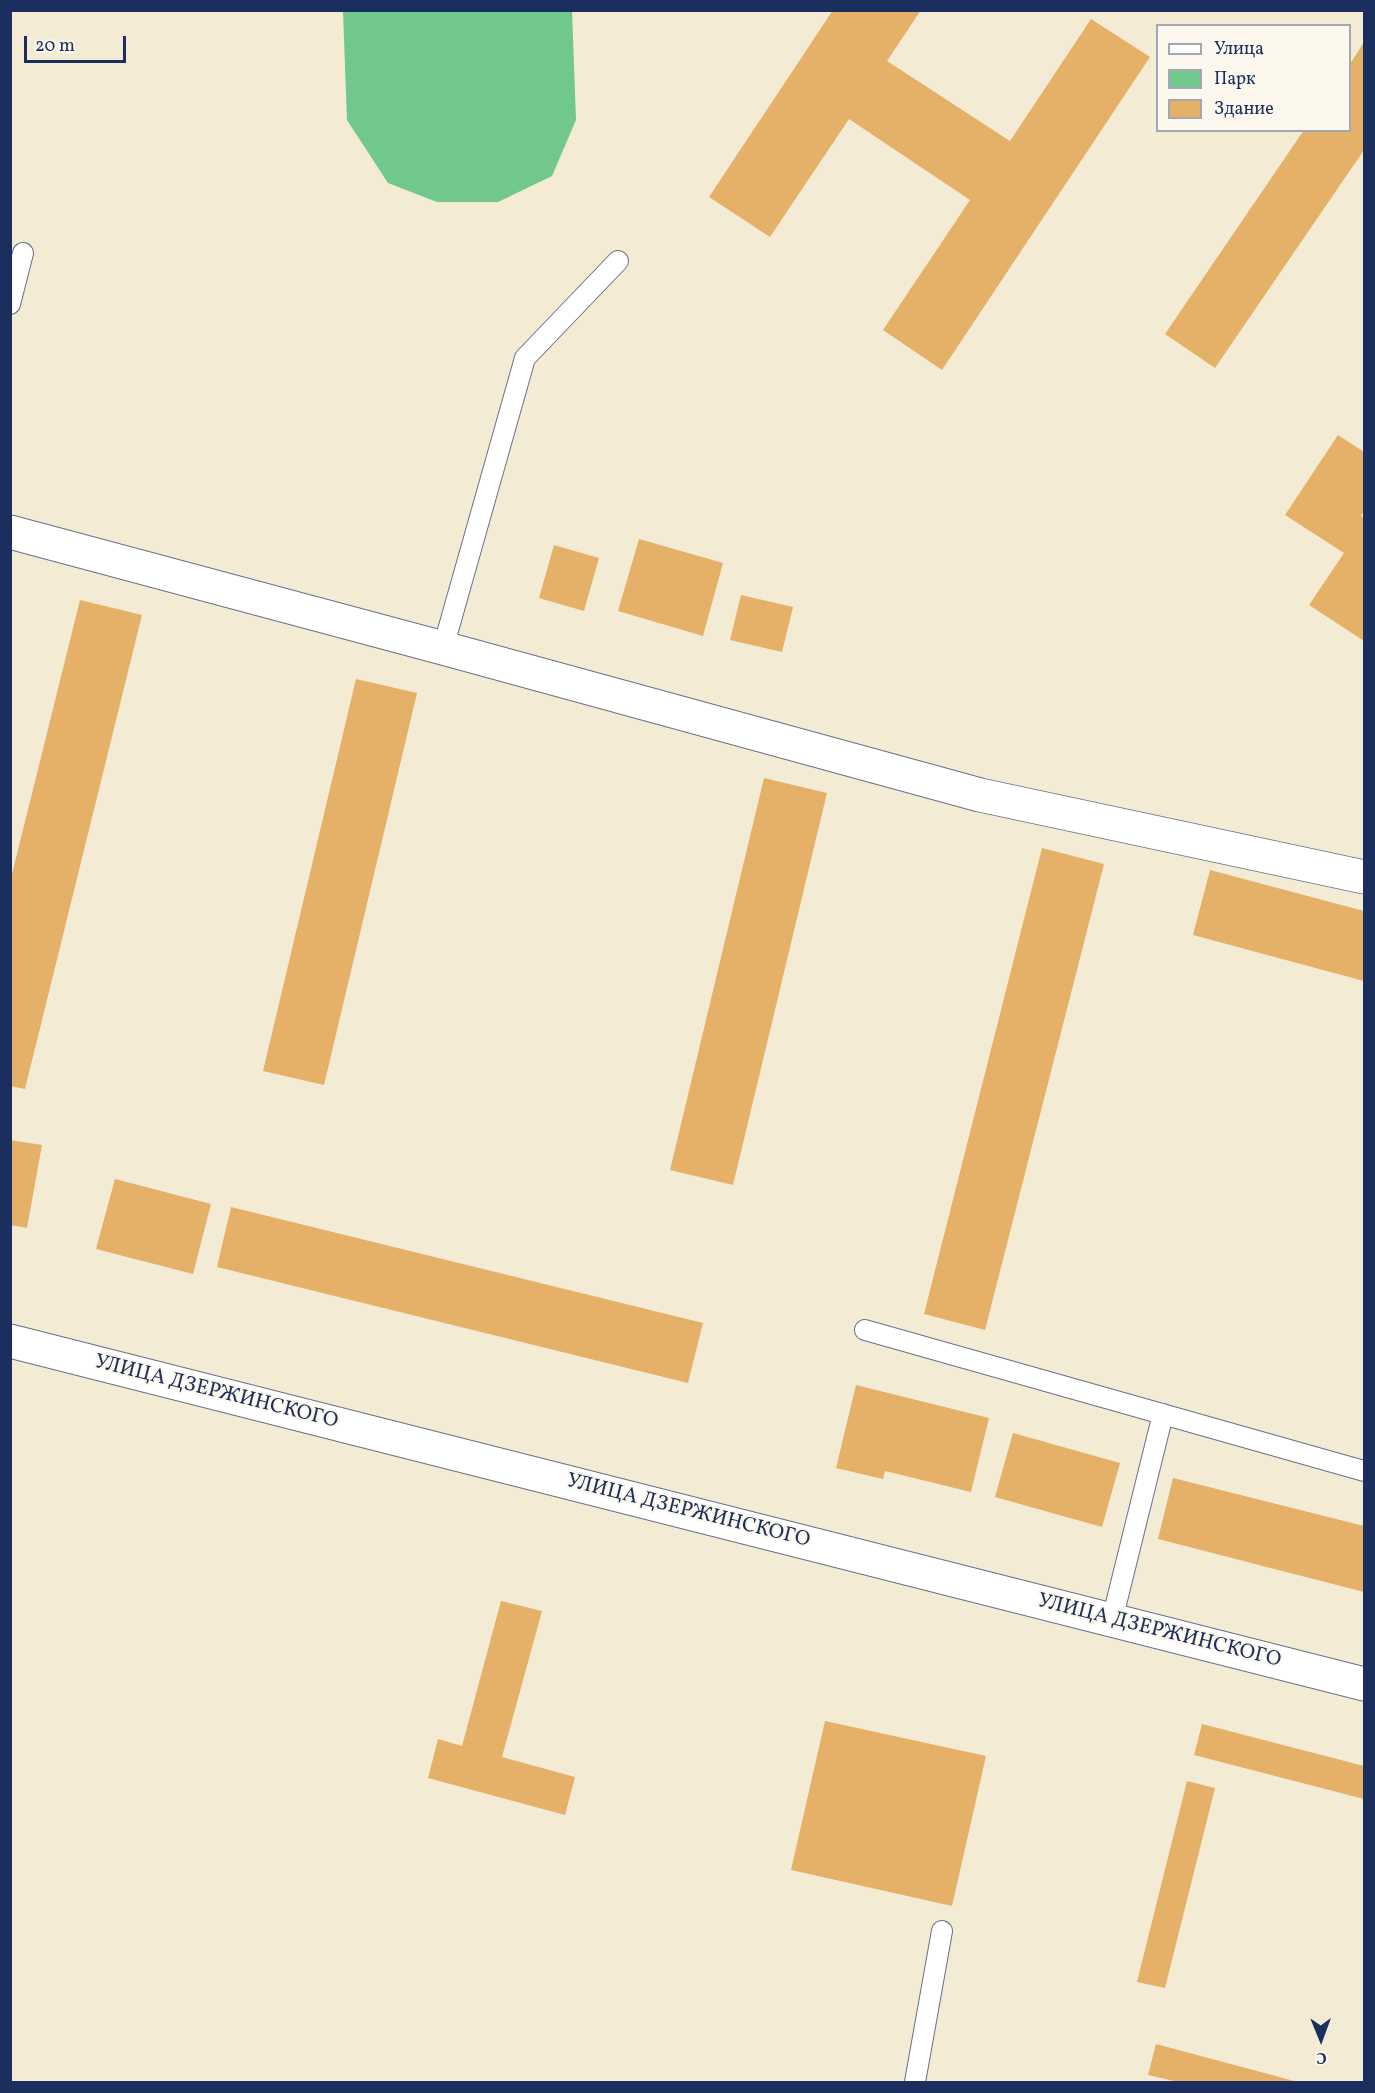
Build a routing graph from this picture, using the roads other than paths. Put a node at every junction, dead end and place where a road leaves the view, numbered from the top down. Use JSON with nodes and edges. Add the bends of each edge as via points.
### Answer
{"nodes":[{"id":1,"x":23,"y":253,"type":"dead end"},
{"id":2,"x":618,"y":261,"type":"dead end"},
{"id":3,"x":10,"y":304,"type":"edge"},
{"id":4,"x":10,"y":532,"type":"edge"},
{"id":5,"x":443,"y":648,"type":"junction"},
{"id":6,"x":1365,"y":878,"type":"edge"},
{"id":7,"x":865,"y":1330,"type":"dead end"},
{"id":8,"x":10,"y":1341,"type":"edge"},
{"id":9,"x":1163,"y":1414,"type":"junction"},
{"id":10,"x":1365,"y":1471,"type":"edge"},
{"id":11,"x":1112,"y":1620,"type":"junction"},
{"id":12,"x":1365,"y":1684,"type":"edge"},
{"id":13,"x":942,"y":1931,"type":"dead end"},
{"id":14,"x":915,"y":2082,"type":"edge"}],
"edges":[{"from":1,"to":3,"type":"lane"},
{"from":2,"to":5,"type":"lane","via":[[525,357]]},
{"from":4,"to":5,"type":"street"},
{"from":5,"to":6,"type":"street","via":[[980,795]]},
{"from":7,"to":9,"type":"lane"},
{"from":8,"to":11,"type":"street","name":"УЛИЦА ДЗЕРЖИНСКОГО"},
{"from":9,"to":10,"type":"lane"},
{"from":9,"to":11,"type":"lane"},
{"from":11,"to":12,"type":"street","name":"УЛИЦА ДЗЕРЖИНСКОГО"},
{"from":13,"to":14,"type":"lane"}]}
